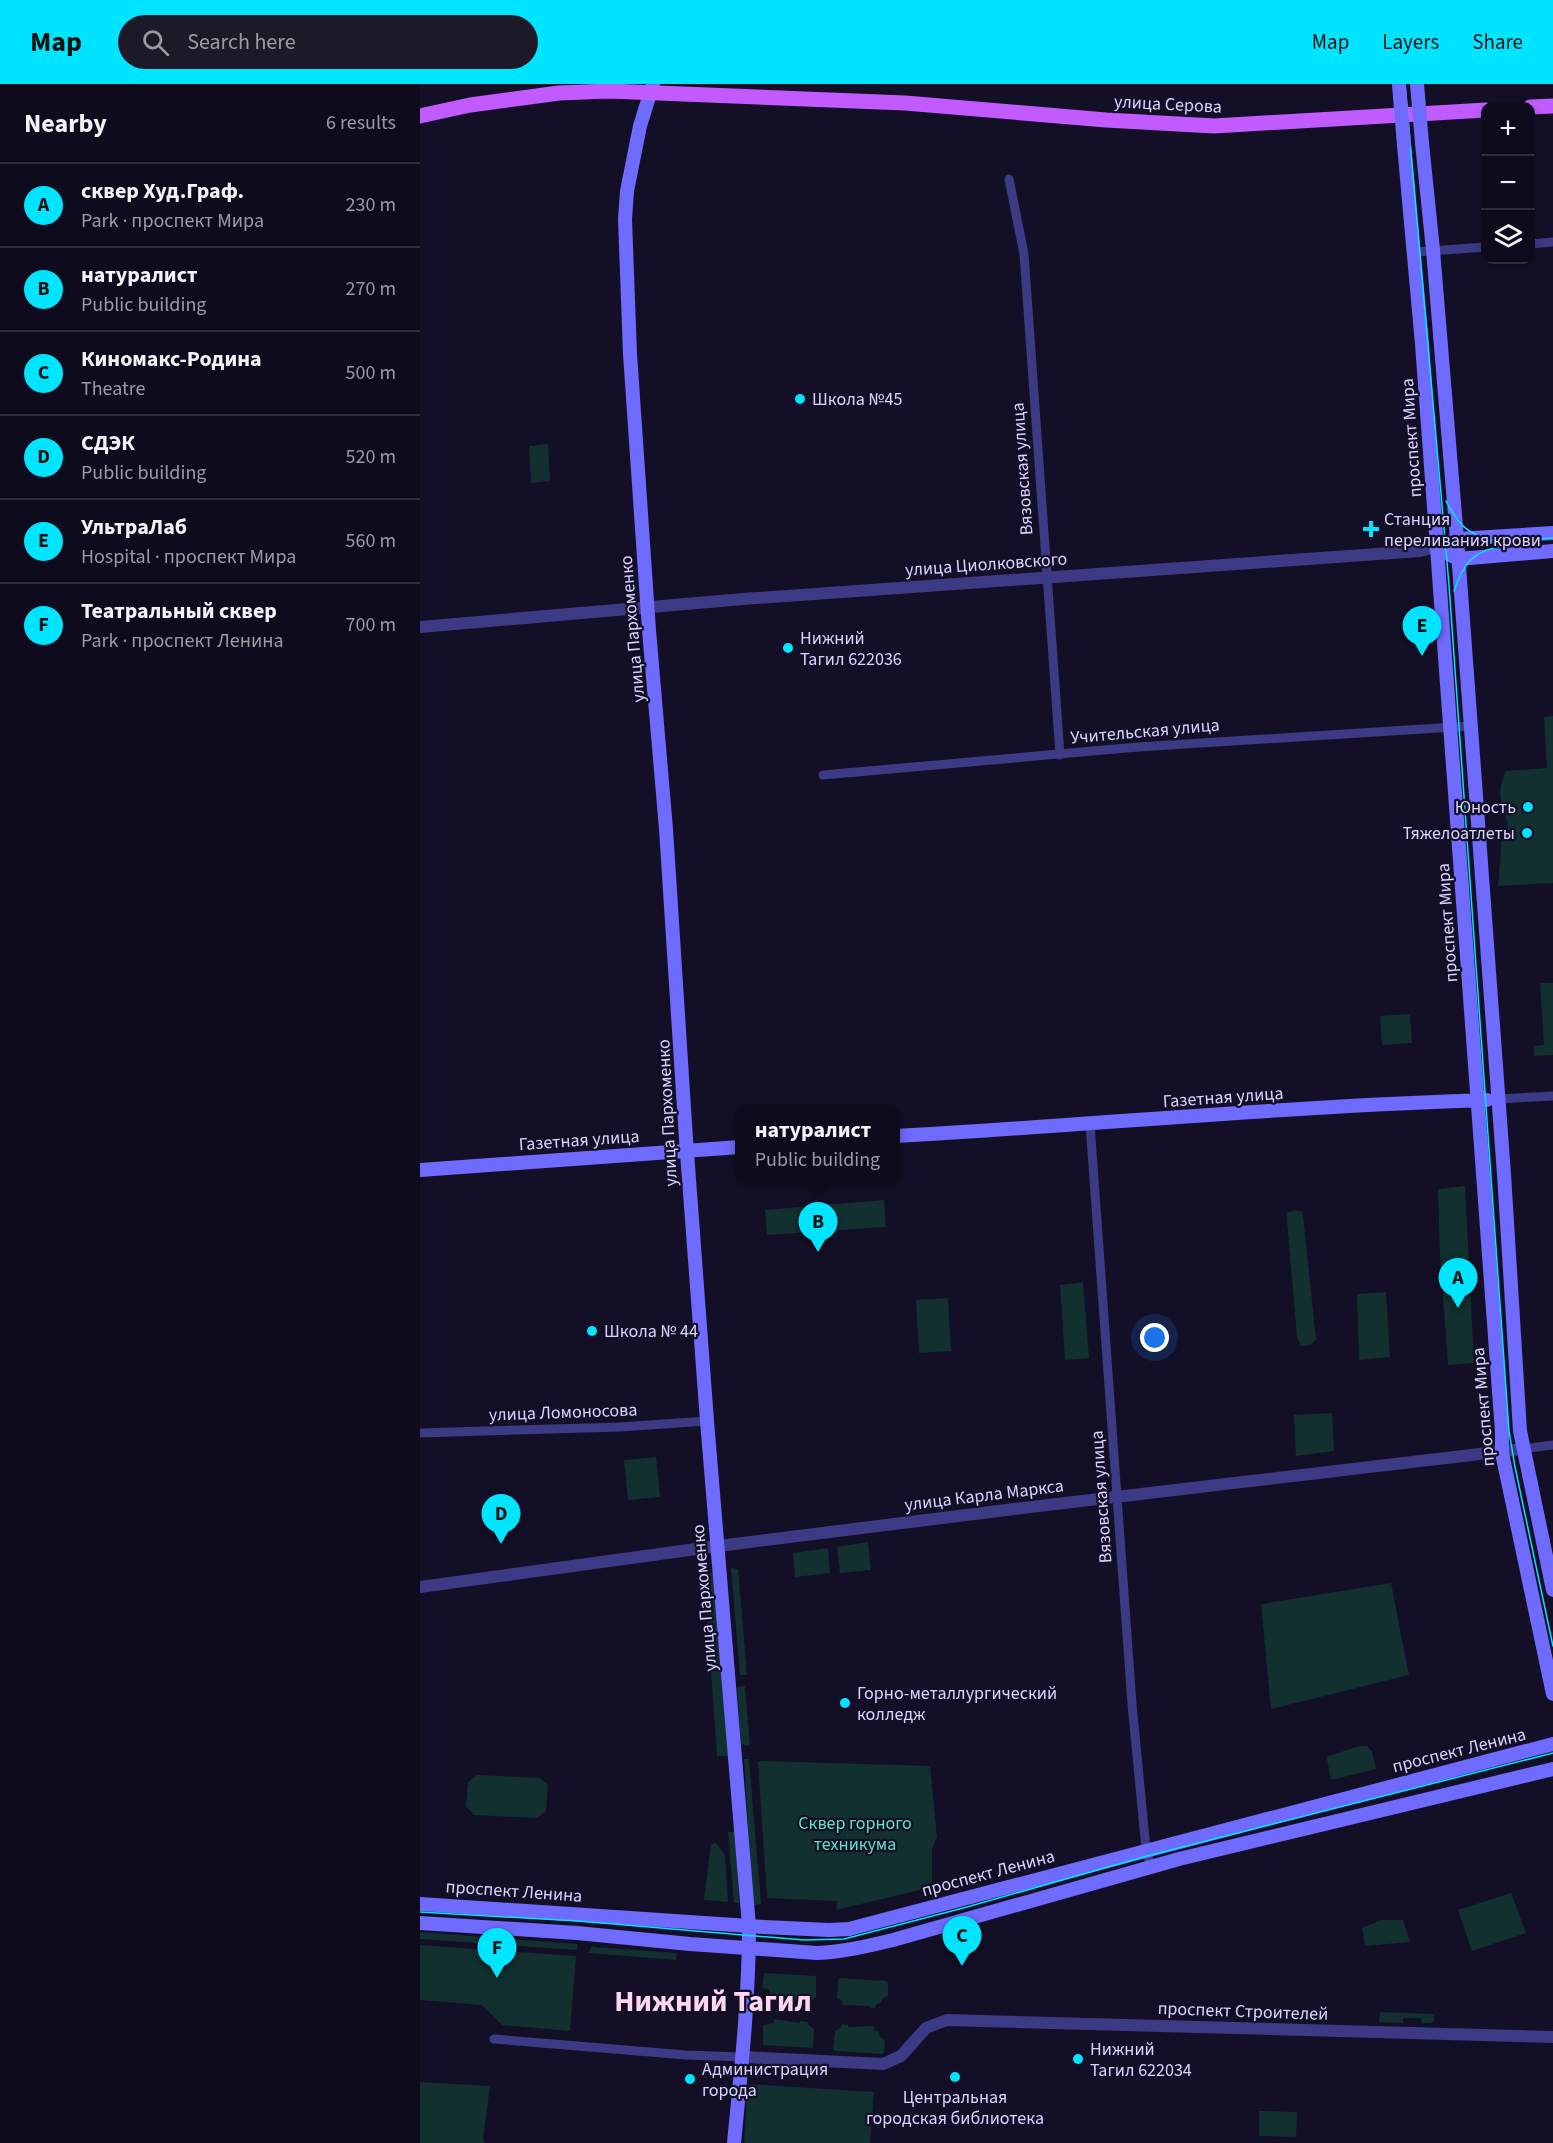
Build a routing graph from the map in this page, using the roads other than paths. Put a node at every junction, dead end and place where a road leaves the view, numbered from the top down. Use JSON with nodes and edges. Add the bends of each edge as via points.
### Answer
{"nodes":[{"id":1,"x":1399,"y":84,"type":"edge"},
{"id":2,"x":1417,"y":84,"type":"edge"},
{"id":3,"x":651,"y":88,"type":"edge"},
{"id":4,"x":1553,"y":106,"type":"edge"},
{"id":5,"x":1535,"y":107,"type":"edge"},
{"id":6,"x":1481,"y":110,"type":"edge"},
{"id":7,"x":420,"y":116,"type":"edge"},
{"id":8,"x":1009,"y":178,"type":"dead end"},
{"id":9,"x":1553,"y":242,"type":"edge"},
{"id":10,"x":1535,"y":244,"type":"edge"},
{"id":11,"x":1481,"y":247,"type":"edge"},
{"id":12,"x":1433,"y":250,"type":"junction"},
{"id":13,"x":1415,"y":252,"type":"junction"},
{"id":14,"x":1553,"y":533,"type":"edge"},
{"id":15,"x":1457,"y":539,"type":"junction"},
{"id":16,"x":1436,"y":547,"type":"junction"},
{"id":17,"x":1553,"y":551,"type":"edge"},
{"id":18,"x":1458,"y":559,"type":"junction"},
{"id":19,"x":1047,"y":578,"type":"junction"},
{"id":20,"x":648,"y":607,"type":"junction"},
{"id":21,"x":420,"y":627,"type":"edge"},
{"id":22,"x":1470,"y":726,"type":"junction"},
{"id":23,"x":1451,"y":727,"type":"junction"},
{"id":24,"x":1060,"y":755,"type":"junction"},
{"id":25,"x":824,"y":774,"type":"dead end"},
{"id":26,"x":1553,"y":1096,"type":"edge"},
{"id":27,"x":1498,"y":1099,"type":"junction"},
{"id":28,"x":1478,"y":1100,"type":"junction"},
{"id":29,"x":1090,"y":1124,"type":"junction"},
{"id":30,"x":900,"y":1136,"type":"edge"},
{"id":31,"x":735,"y":1147,"type":"edge"},
{"id":32,"x":687,"y":1151,"type":"junction"},
{"id":33,"x":420,"y":1170,"type":"edge"},
{"id":34,"x":707,"y":1421,"type":"junction"},
{"id":35,"x":420,"y":1433,"type":"edge"},
{"id":36,"x":1553,"y":1444,"type":"edge"},
{"id":37,"x":1522,"y":1449,"type":"junction"},
{"id":38,"x":1502,"y":1453,"type":"junction"},
{"id":39,"x":1117,"y":1497,"type":"junction"},
{"id":40,"x":718,"y":1546,"type":"junction"},
{"id":41,"x":420,"y":1587,"type":"edge"},
{"id":42,"x":1553,"y":1590,"type":"edge"},
{"id":43,"x":1553,"y":1694,"type":"edge"},
{"id":44,"x":1553,"y":1744,"type":"edge"},
{"id":45,"x":1553,"y":1769,"type":"edge"},
{"id":46,"x":1146,"y":1849,"type":"junction"},
{"id":47,"x":1150,"y":1867,"type":"junction"},
{"id":48,"x":420,"y":1904,"type":"edge"},
{"id":49,"x":420,"y":1923,"type":"edge"},
{"id":50,"x":748,"y":1926,"type":"junction"},
{"id":51,"x":749,"y":1948,"type":"junction"},
{"id":52,"x":1553,"y":2037,"type":"edge"},
{"id":53,"x":494,"y":2039,"type":"dead end"},
{"id":54,"x":742,"y":2057,"type":"junction"},
{"id":55,"x":734,"y":2143,"type":"edge"}],
"edges":[{"from":1,"to":13,"type":"main road","name":"проспект Мира","bridge":true},
{"from":2,"to":12,"type":"main road","name":"проспект Мира","bridge":true},
{"from":3,"to":6,"type":"main road","name":"улица Серова","via":[[1214,126]]},
{"from":3,"to":7,"type":"main road","name":"улица Серова","via":[[559,93]]},
{"from":3,"to":20,"type":"main road","name":"улица Пархоменко","via":[[630,169],[625,219]]},
{"from":4,"to":5,"type":"main road"},
{"from":8,"to":19,"type":"street","name":"Вязовская улица","via":[[1021,234]]},
{"from":9,"to":10,"type":"street"},
{"from":11,"to":12,"type":"street"},
{"from":12,"to":13,"type":"street"},
{"from":12,"to":15,"type":"main road","name":"проспект Мира"},
{"from":13,"to":16,"type":"main road","name":"проспект Мира"},
{"from":14,"to":15,"type":"main road","name":"улица Циолковского"},
{"from":15,"to":16,"type":"main road","name":"улица Циолковского"},
{"from":15,"to":18,"type":"main road","name":"проспект Мира"},
{"from":16,"to":18,"type":"main road"},
{"from":16,"to":19,"type":"street","name":"улица Циолковского"},
{"from":16,"to":23,"type":"main road","name":"проспект Мира"},
{"from":17,"to":18,"type":"main road"},
{"from":18,"to":22,"type":"main road","name":"проспект Мира"},
{"from":19,"to":20,"type":"street","name":"улица Циолковского"},
{"from":19,"to":24,"type":"street","name":"Вязовская улица"},
{"from":20,"to":21,"type":"street","name":"улица Циолковского"},
{"from":20,"to":32,"type":"main road","name":"улица Пархоменко","via":[[668,844]]},
{"from":22,"to":23,"type":"street","name":"Учительская улица"},
{"from":22,"to":27,"type":"main road","name":"проспект Мира"},
{"from":23,"to":24,"type":"street","name":"Учительская улица"},
{"from":23,"to":28,"type":"main road","name":"проспект Мира"},
{"from":24,"to":25,"type":"street","name":"Учительская улица"},
{"from":26,"to":27,"type":"street","name":"Газетная улица"},
{"from":27,"to":28,"type":"main road","name":"Газетная улица"},
{"from":27,"to":37,"type":"main road","name":"проспект Мира"},
{"from":28,"to":29,"type":"main road","name":"Газетная улица"},
{"from":28,"to":38,"type":"main road","name":"проспект Мира"},
{"from":29,"to":30,"type":"main road","name":"Газетная улица"},
{"from":29,"to":39,"type":"street","name":"Вязовская улица"},
{"from":31,"to":32,"type":"main road","name":"Газетная улица"},
{"from":32,"to":33,"type":"main road","name":"Газетная улица"},
{"from":32,"to":34,"type":"main road","name":"улица Пархоменко"},
{"from":34,"to":35,"type":"street","name":"улица Ломоносова"},
{"from":34,"to":40,"type":"main road","name":"улица Пархоменко"},
{"from":36,"to":37,"type":"street","name":"улица Карла Маркса"},
{"from":37,"to":38,"type":"street","name":"улица Карла Маркса"},
{"from":37,"to":42,"type":"main road","name":"проспект Мира"},
{"from":38,"to":39,"type":"street","name":"улица Карла Маркса"},
{"from":38,"to":43,"type":"main road","name":"проспект Мира"},
{"from":39,"to":40,"type":"street","name":"улица Карла Маркса"},
{"from":39,"to":46,"type":"street","name":"Вязовская улица"},
{"from":40,"to":41,"type":"street","name":"улица Карла Маркса"},
{"from":40,"to":50,"type":"main road","name":"улица Пархоменко"},
{"from":44,"to":46,"type":"main road","name":"проспект Ленина"},
{"from":45,"to":47,"type":"main road","name":"проспект Ленина"},
{"from":46,"to":47,"type":"street","name":"Вязовская улица"},
{"from":46,"to":50,"type":"main road","name":"проспект Ленина","via":[[849,1929]]},
{"from":47,"to":51,"type":"main road","name":"проспект Ленина","via":[[856,1949],[817,1953]]},
{"from":48,"to":50,"type":"main road","name":"проспект Ленина"},
{"from":49,"to":51,"type":"main road","name":"проспект Ленина"},
{"from":50,"to":51,"type":"main road","name":"улица Пархоменко"},
{"from":51,"to":54,"type":"main road","name":"улица Пархоменко"},
{"from":52,"to":54,"type":"street","name":"проспект Строителей","via":[[947,2020],[932,2025],[901,2056],[883,2064]]},
{"from":53,"to":54,"type":"street"},
{"from":54,"to":55,"type":"main road","name":"улица Пархоменко"}]}
